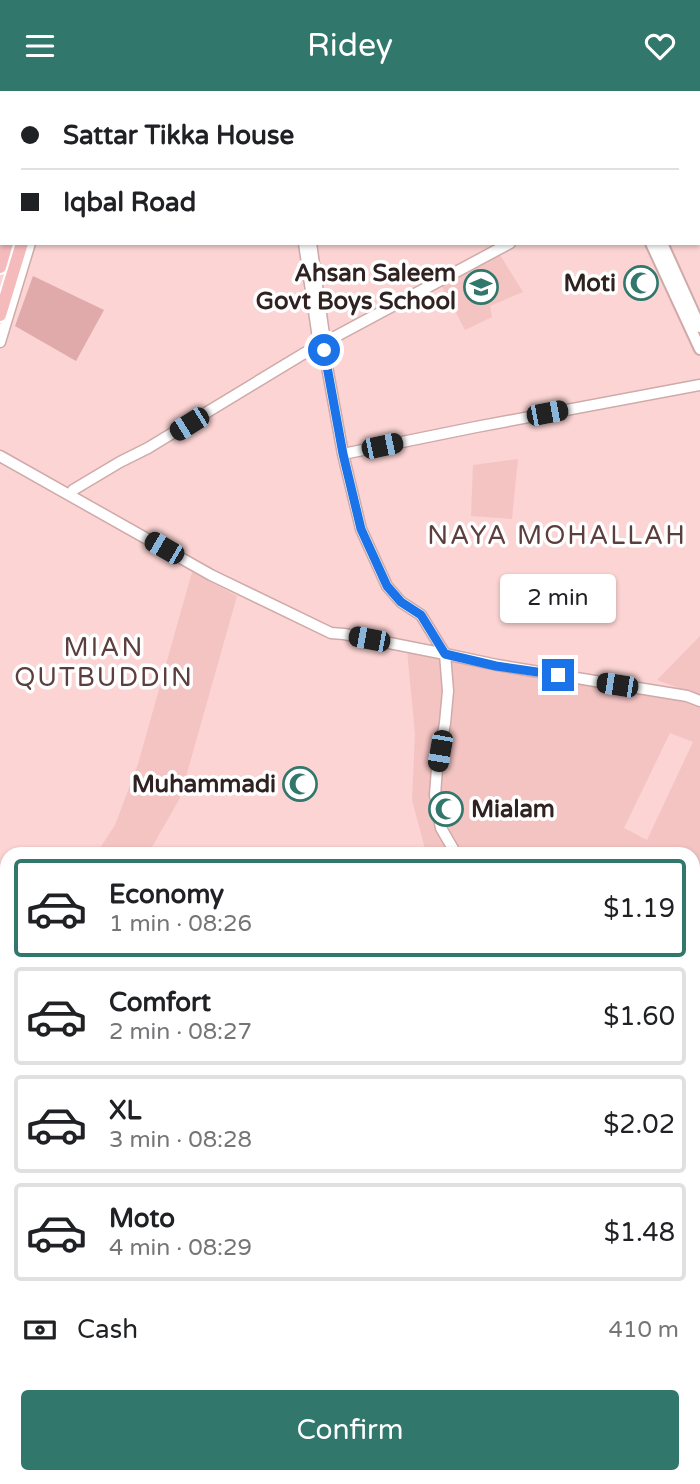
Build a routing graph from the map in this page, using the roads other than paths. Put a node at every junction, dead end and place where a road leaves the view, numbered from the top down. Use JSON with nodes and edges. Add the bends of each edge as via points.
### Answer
{"nodes":[{"id":1,"x":6,"y":245,"type":"edge"},
{"id":2,"x":21,"y":245,"type":"edge"},
{"id":3,"x":29,"y":245,"type":"edge"},
{"id":4,"x":304,"y":245,"type":"edge"},
{"id":5,"x":311,"y":245,"type":"edge"},
{"id":6,"x":506,"y":245,"type":"edge"},
{"id":7,"x":652,"y":245,"type":"edge"},
{"id":8,"x":663,"y":245,"type":"edge"},
{"id":9,"x":0,"y":268,"type":"edge"},
{"id":10,"x":0,"y":315,"type":"edge"},
{"id":11,"x":700,"y":327,"type":"edge"},
{"id":12,"x":0,"y":342,"type":"edge"},
{"id":13,"x":323,"y":346,"type":"junction"},
{"id":14,"x":700,"y":349,"type":"edge"},
{"id":15,"x":700,"y":384,"type":"edge"},
{"id":16,"x":0,"y":449,"type":"edge"},
{"id":17,"x":343,"y":454,"type":"junction"},
{"id":18,"x":0,"y":456,"type":"edge"},
{"id":19,"x":72,"y":493,"type":"junction"},
{"id":20,"x":445,"y":654,"type":"junction"},
{"id":21,"x":700,"y":701,"type":"edge"},
{"id":22,"x":452,"y":847,"type":"edge"}],
"edges":[{"from":1,"to":9,"type":"main road"},
{"from":2,"to":10,"type":"main road"},
{"from":3,"to":12,"type":"street"},
{"from":4,"to":13,"type":"street"},
{"from":5,"to":13,"type":"street"},
{"from":6,"to":13,"type":"street"},
{"from":7,"to":14,"type":"main road"},
{"from":8,"to":11,"type":"main road"},
{"from":13,"to":17,"type":"street"},
{"from":13,"to":19,"type":"street"},
{"from":15,"to":17,"type":"street"},
{"from":16,"to":19,"type":"street"},
{"from":17,"to":20,"type":"street","via":[[361,529],[387,586],[421,615]]},
{"from":18,"to":19,"type":"street"},
{"from":19,"to":20,"type":"street","via":[[344,634]]},
{"from":20,"to":21,"type":"street"},
{"from":20,"to":22,"type":"street","via":[[448,691],[435,795],[441,828]]}]}
